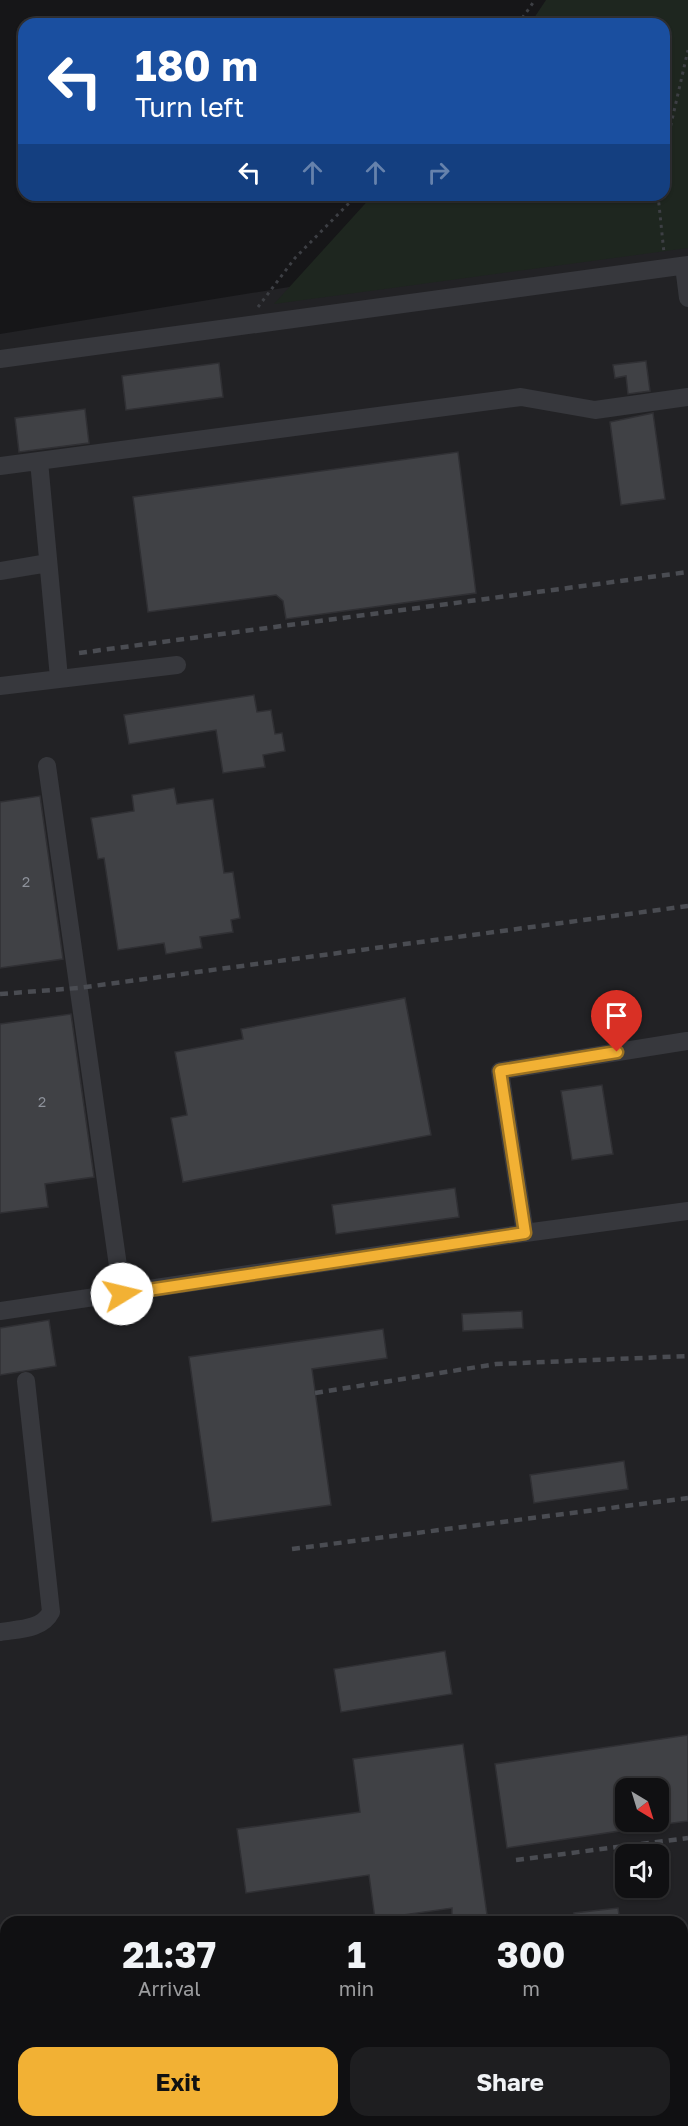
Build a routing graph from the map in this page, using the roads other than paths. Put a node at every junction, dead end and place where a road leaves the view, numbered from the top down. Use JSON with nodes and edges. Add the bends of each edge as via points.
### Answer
{"nodes":[{"id":1,"x":686,"y":266,"type":"edge"},
{"id":2,"x":688,"y":298,"type":"edge"},
{"id":3,"x":0,"y":359,"type":"edge"},
{"id":4,"x":688,"y":397,"type":"edge"},
{"id":5,"x":39,"y":461,"type":"junction"},
{"id":6,"x":0,"y":466,"type":"edge"},
{"id":7,"x":48,"y":563,"type":"junction"},
{"id":8,"x":0,"y":571,"type":"edge"},
{"id":9,"x":177,"y":665,"type":"dead end"},
{"id":10,"x":59,"y":678,"type":"junction"},
{"id":11,"x":0,"y":686,"type":"edge"},
{"id":12,"x":46,"y":766,"type":"dead end"},
{"id":13,"x":687,"y":1041,"type":"edge"},
{"id":14,"x":688,"y":1210,"type":"edge"},
{"id":15,"x":525,"y":1233,"type":"junction"},
{"id":16,"x":122,"y":1294,"type":"junction"},
{"id":17,"x":0,"y":1311,"type":"edge"},
{"id":18,"x":26,"y":1381,"type":"dead end"},
{"id":19,"x":0,"y":1632,"type":"edge"}],
"edges":[{"from":1,"to":2,"type":"lane"},
{"from":1,"to":3,"type":"lane"},
{"from":4,"to":5,"type":"lane","via":[[595,410],[521,397]]},
{"from":5,"to":6,"type":"lane"},
{"from":5,"to":7,"type":"lane"},
{"from":7,"to":8,"type":"lane"},
{"from":7,"to":10,"type":"lane"},
{"from":9,"to":10,"type":"lane"},
{"from":10,"to":11,"type":"lane"},
{"from":12,"to":16,"type":"lane"},
{"from":13,"to":15,"type":"lane","via":[[500,1071]]},
{"from":14,"to":15,"type":"lane"},
{"from":15,"to":16,"type":"lane"},
{"from":16,"to":17,"type":"lane"},
{"from":18,"to":19,"type":"lane","via":[[51,1612],[41,1625]]}]}
